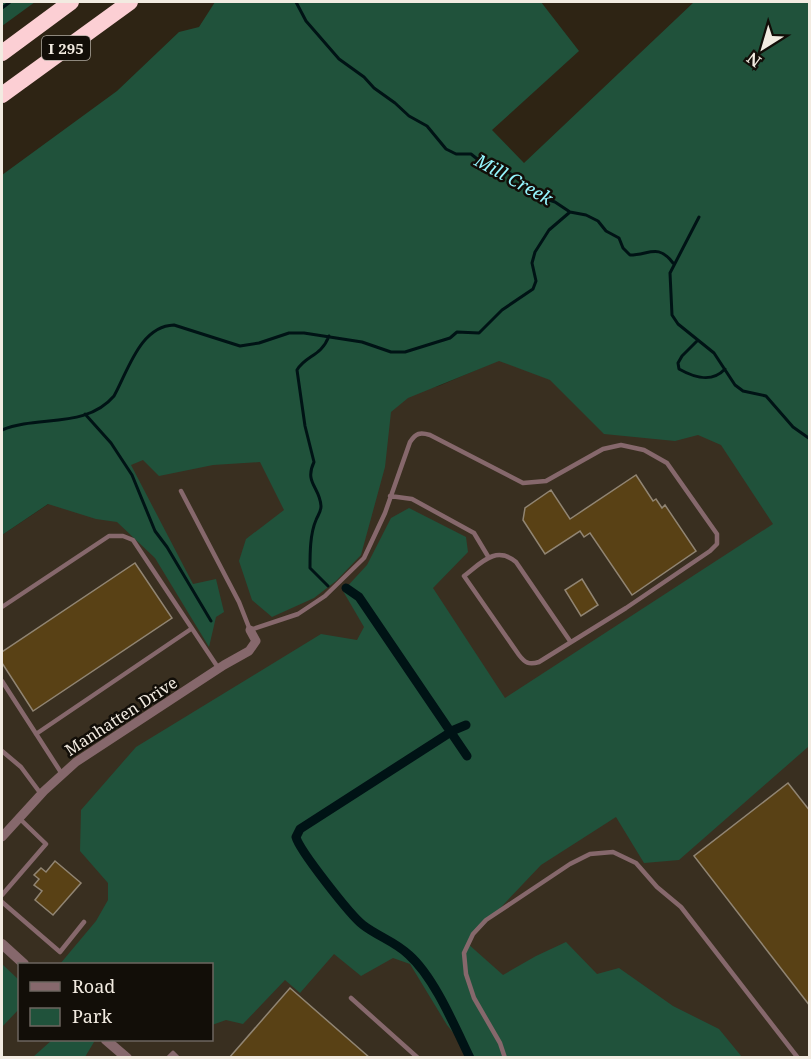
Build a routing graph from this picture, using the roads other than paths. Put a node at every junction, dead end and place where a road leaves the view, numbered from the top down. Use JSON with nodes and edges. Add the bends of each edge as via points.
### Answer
{"nodes":[{"id":1,"x":71,"y":2,"type":"edge"},
{"id":2,"x":130,"y":2,"type":"edge"},
{"id":3,"x":2,"y":53,"type":"edge"},
{"id":4,"x":2,"y":95,"type":"edge"},
{"id":5,"x":181,"y":491,"type":"dead end"},
{"id":6,"x":390,"y":496,"type":"junction"},
{"id":7,"x":489,"y":558,"type":"junction"},
{"id":8,"x":2,"y":607,"type":"edge"},
{"id":9,"x":191,"y":629,"type":"junction"},
{"id":10,"x":249,"y":630,"type":"junction"},
{"id":11,"x":570,"y":641,"type":"junction"},
{"id":12,"x":219,"y":669,"type":"junction"},
{"id":13,"x":2,"y":681,"type":"edge"},
{"id":14,"x":36,"y":734,"type":"junction"},
{"id":15,"x":2,"y":751,"type":"edge"},
{"id":16,"x":62,"y":774,"type":"junction"},
{"id":17,"x":41,"y":794,"type":"junction"},
{"id":18,"x":19,"y":818,"type":"junction"},
{"id":19,"x":2,"y":837,"type":"edge"},
{"id":20,"x":2,"y":895,"type":"edge"},
{"id":21,"x":2,"y":902,"type":"edge"},
{"id":22,"x":84,"y":922,"type":"dead end"},
{"id":23,"x":2,"y":944,"type":"edge"},
{"id":24,"x":23,"y":963,"type":"edge"},
{"id":25,"x":351,"y":998,"type":"dead end"},
{"id":26,"x":107,"y":1041,"type":"edge"},
{"id":27,"x":127,"y":1058,"type":"edge"},
{"id":28,"x":168,"y":1058,"type":"edge"},
{"id":29,"x":178,"y":1058,"type":"edge"},
{"id":30,"x":418,"y":1058,"type":"edge"},
{"id":31,"x":505,"y":1058,"type":"edge"},
{"id":32,"x":798,"y":1058,"type":"edge"}],
"edges":[{"from":1,"to":3,"type":"highway","number":"I 295"},
{"from":2,"to":4,"type":"highway","number":"I 295"},
{"from":5,"to":10,"type":"lane","via":[[239,602]]},
{"from":6,"to":7,"type":"lane","via":[[412,499],[474,533]]},
{"from":6,"to":10,"type":"lane","via":[[364,558],[325,596],[298,614]]},
{"from":6,"to":11,"type":"lane","via":[[410,442],[421,433],[523,483],[546,481],[603,449],[621,445],[644,450],[667,463],[717,534],[717,544],[626,608]]},
{"from":7,"to":11,"type":"lane","via":[[505,554],[516,562]]},
{"from":7,"to":11,"type":"lane","via":[[464,576],[525,662],[539,662]]},
{"from":8,"to":9,"type":"lane","via":[[108,536],[123,536],[133,540]]},
{"from":9,"to":12,"type":"lane"},
{"from":9,"to":14,"type":"lane"},
{"from":10,"to":12,"type":"street","name":"Manhatten Drive","via":[[256,641],[254,646]]},
{"from":12,"to":16,"type":"street","name":"Manhatten Drive"},
{"from":13,"to":14,"type":"lane"},
{"from":14,"to":16,"type":"lane"},
{"from":15,"to":17,"type":"lane","via":[[21,767]]},
{"from":16,"to":17,"type":"street","name":"Manhatten Drive"},
{"from":17,"to":18,"type":"street","name":"Manhatten Drive"},
{"from":18,"to":19,"type":"street","name":"Manhatten Drive"},
{"from":18,"to":20,"type":"lane","via":[[46,844]]},
{"from":21,"to":22,"type":"lane","via":[[60,952]]},
{"from":23,"to":24,"type":"street"},
{"from":25,"to":30,"type":"lane"},
{"from":26,"to":27,"type":"street"},
{"from":28,"to":29,"type":"lane","via":[[173,1053]]},
{"from":31,"to":32,"type":"lane","via":[[466,974],[464,953],[472,934],[486,920],[570,864],[590,854],[612,852],[636,863],[681,907]]}]}
